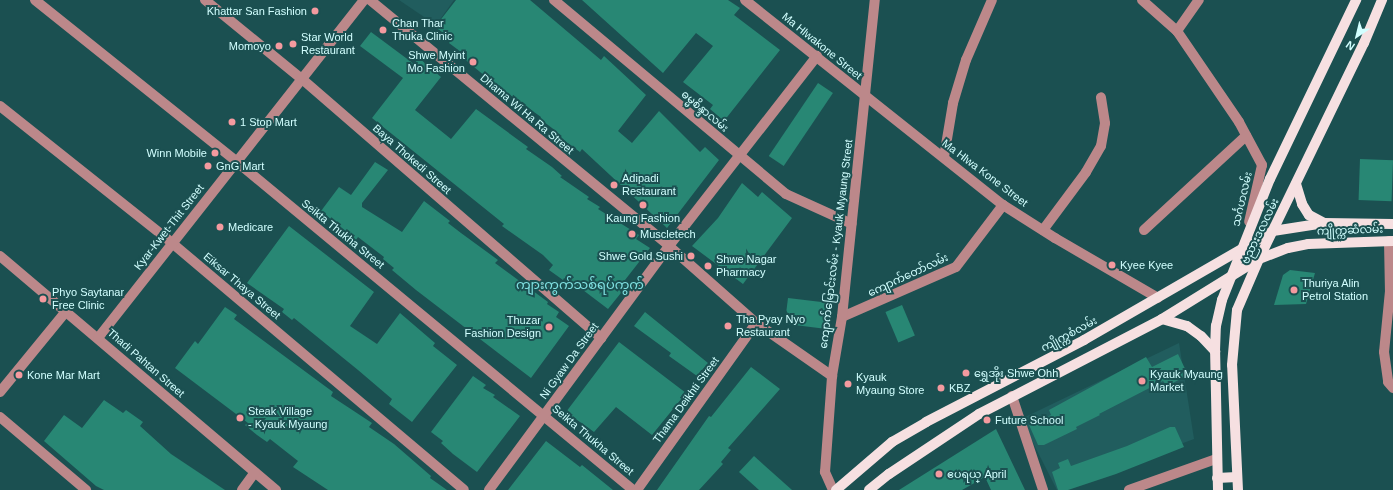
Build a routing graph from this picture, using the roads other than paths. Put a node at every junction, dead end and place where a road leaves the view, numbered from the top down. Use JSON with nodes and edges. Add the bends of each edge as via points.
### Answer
{"nodes":[{"id":1,"x":35,"y":0,"type":"edge"},
{"id":2,"x":205,"y":0,"type":"edge"},
{"id":3,"x":364,"y":0,"type":"edge"},
{"id":4,"x":370,"y":0,"type":"edge"},
{"id":5,"x":554,"y":0,"type":"edge"},
{"id":6,"x":745,"y":0,"type":"edge"},
{"id":7,"x":876,"y":0,"type":"edge"},
{"id":8,"x":992,"y":0,"type":"edge"},
{"id":9,"x":1142,"y":0,"type":"edge"},
{"id":10,"x":1200,"y":0,"type":"edge"},
{"id":11,"x":1356,"y":0,"type":"edge"},
{"id":12,"x":1382,"y":0,"type":"edge"},
{"id":13,"x":1176,"y":31,"type":"junction"},
{"id":14,"x":817,"y":56,"type":"junction"},
{"id":15,"x":302,"y":79,"type":"junction"},
{"id":16,"x":865,"y":95,"type":"junction"},
{"id":17,"x":1100,"y":97,"type":"dead end"},
{"id":18,"x":0,"y":106,"type":"edge"},
{"id":19,"x":1246,"y":136,"type":"junction"},
{"id":20,"x":740,"y":156,"type":"junction"},
{"id":21,"x":944,"y":157,"type":"junction"},
{"id":22,"x":237,"y":162,"type":"junction"},
{"id":23,"x":1296,"y":184,"type":"junction"},
{"id":24,"x":1003,"y":205,"type":"junction"},
{"id":25,"x":1324,"y":223,"type":"junction"},
{"id":26,"x":852,"y":224,"type":"junction"},
{"id":27,"x":1393,"y":224,"type":"edge"},
{"id":28,"x":1043,"y":230,"type":"junction"},
{"id":29,"x":1144,"y":230,"type":"dead end"},
{"id":30,"x":1273,"y":231,"type":"junction"},
{"id":31,"x":1391,"y":241,"type":"edge"},
{"id":32,"x":172,"y":243,"type":"junction"},
{"id":33,"x":669,"y":246,"type":"junction"},
{"id":34,"x":1242,"y":246,"type":"junction"},
{"id":35,"x":0,"y":256,"type":"edge"},
{"id":36,"x":1259,"y":259,"type":"junction"},
{"id":37,"x":1232,"y":274,"type":"junction"},
{"id":38,"x":1158,"y":298,"type":"junction"},
{"id":39,"x":67,"y":310,"type":"junction"},
{"id":40,"x":842,"y":317,"type":"junction"},
{"id":41,"x":1162,"y":319,"type":"junction"},
{"id":42,"x":1390,"y":319,"type":"edge"},
{"id":43,"x":756,"y":323,"type":"junction"},
{"id":44,"x":98,"y":338,"type":"junction"},
{"id":45,"x":601,"y":338,"type":"junction"},
{"id":46,"x":1215,"y":351,"type":"junction"},
{"id":47,"x":832,"y":376,"type":"junction"},
{"id":48,"x":1393,"y":388,"type":"edge"},
{"id":49,"x":0,"y":392,"type":"edge"},
{"id":50,"x":1012,"y":396,"type":"junction"},
{"id":51,"x":544,"y":415,"type":"junction"},
{"id":52,"x":0,"y":417,"type":"edge"},
{"id":53,"x":1216,"y":459,"type":"junction"},
{"id":54,"x":255,"y":472,"type":"junction"},
{"id":55,"x":1237,"y":477,"type":"junction"},
{"id":56,"x":1217,"y":478,"type":"junction"},
{"id":57,"x":86,"y":490,"type":"edge"},
{"id":58,"x":242,"y":490,"type":"edge"},
{"id":59,"x":276,"y":490,"type":"edge"},
{"id":60,"x":464,"y":490,"type":"edge"},
{"id":61,"x":489,"y":490,"type":"edge"},
{"id":62,"x":633,"y":490,"type":"edge"},
{"id":63,"x":637,"y":490,"type":"edge"},
{"id":64,"x":834,"y":490,"type":"edge"},
{"id":65,"x":869,"y":490,"type":"edge"},
{"id":66,"x":1043,"y":490,"type":"edge"},
{"id":67,"x":1129,"y":490,"type":"edge"},
{"id":68,"x":1218,"y":490,"type":"edge"},
{"id":69,"x":1238,"y":490,"type":"edge"}],
"edges":[{"from":1,"to":22,"type":"street","name":"Seikta Thukha Street"},
{"from":2,"to":15,"type":"street","name":"Baya Thokedi Street"},
{"from":3,"to":15,"type":"street","name":"Kyar-Kwet-Thit Street"},
{"from":4,"to":33,"type":"street","name":"Dhama Wi Ha Ra Street"},
{"from":5,"to":20,"type":"street","name":"ဓမ္မစိန္ဒာလမ်း"},
{"from":6,"to":14,"type":"street","name":"Ma Hlwakone Street"},
{"from":7,"to":16,"type":"street","name":"ကျောက်မြောင်းလမ်း - Kyauk Myaung Street"},
{"from":8,"to":21,"type":"street","via":[[966,60]]},
{"from":9,"to":13,"type":"street","name":"သင်္ဂဟလမ်း"},
{"from":10,"to":13,"type":"street"},
{"from":11,"to":34,"type":"main road","name":"ဗညားဒလလမ်း","via":[[1270,179]]},
{"from":12,"to":23,"type":"main road","name":"ဗညားဒလလမ်း"},
{"from":13,"to":19,"type":"street","name":"သင်္ဂဟလမ်း"},
{"from":14,"to":16,"type":"street","name":"Ma Hlwakone Street"},
{"from":14,"to":20,"type":"street","name":"Ni Gyaw Da Street"},
{"from":15,"to":22,"type":"street","name":"Kyar-Kwet-Thit Street"},
{"from":15,"to":45,"type":"street","name":"Baya Thokedi Street"},
{"from":16,"to":21,"type":"street","name":"Ma Hlwa Kone Street"},
{"from":16,"to":26,"type":"street","name":"ကျောက်မြောင်းလမ်း - Kyauk Myaung Street"},
{"from":17,"to":28,"type":"street","via":[[1105,123],[1101,146],[1086,172]]},
{"from":18,"to":32,"type":"street","name":"Eiksar Thaya Street"},
{"from":19,"to":29,"type":"street"},
{"from":19,"to":34,"type":"street","name":"သင်္ဂဟလမ်း","via":[[1262,165]]},
{"from":20,"to":26,"type":"street","name":"ဓမ္မစိန္ဒာလမ်း","via":[[786,194]]},
{"from":20,"to":33,"type":"street","name":"Ni Gyaw Da Street"},
{"from":21,"to":24,"type":"street","name":"Ma Hlwa Kone Street"},
{"from":22,"to":32,"type":"street","name":"Kyar-Kwet-Thit Street"},
{"from":22,"to":51,"type":"street","name":"Seikta Thukha Street"},
{"from":23,"to":25,"type":"main road","via":[[1305,209]]},
{"from":23,"to":30,"type":"main road","name":"ဗညားဒလလမ်း"},
{"from":24,"to":28,"type":"street","name":"Ma Hlwa Kone Street"},
{"from":24,"to":40,"type":"street","name":"ကျောက်တော်လမ်း","via":[[956,267]]},
{"from":25,"to":27,"type":"main road","name":"ကျိုက္ကဆံလမ်း"},
{"from":25,"to":30,"type":"main road","name":"ကျိုက္ကစံလမ်း"},
{"from":26,"to":40,"type":"street","name":"ကျောက်မြောင်းလမ်း - Kyauk Myaung Street"},
{"from":28,"to":38,"type":"street","name":"Ma Hlwa Kone Street"},
{"from":30,"to":34,"type":"main road","name":"ကျိုက္ကစံလမ်း"},
{"from":30,"to":36,"type":"main road","name":"ဗညားဒလလမ်း"},
{"from":31,"to":36,"type":"main road","name":"ကျိုက္ကဆံလမ်း","via":[[1308,244],[1288,248]]},
{"from":31,"to":42,"type":"street"},
{"from":32,"to":44,"type":"street","name":"Kyar-Kwet-Thit Street"},
{"from":32,"to":60,"type":"street","name":"Eiksar Thaya Street"},
{"from":33,"to":43,"type":"street","name":"Dhama Wi Ha Ra Street"},
{"from":33,"to":45,"type":"street","name":"Ni Gyaw Da Street"},
{"from":34,"to":37,"type":"main road","name":"ဗညားဒလလမ်း"},
{"from":34,"to":38,"type":"main road","name":"ကျိုက္ကစံလမ်း"},
{"from":35,"to":39,"type":"street","name":"Thadi Pahtan Street"},
{"from":36,"to":37,"type":"main road"},
{"from":36,"to":55,"type":"main road","name":"ဗညားဒလလမ်း","via":[[1237,310],[1233,334]]},
{"from":37,"to":41,"type":"main road"},
{"from":37,"to":46,"type":"main road","name":"ဗညားဒလလမ်း","via":[[1216,326]]},
{"from":38,"to":64,"type":"main road","name":"ကျိုက္ကစံလမ်း","via":[[899,438]]},
{"from":39,"to":44,"type":"street","name":"Thadi Pahtan Street"},
{"from":39,"to":49,"type":"street"},
{"from":40,"to":47,"type":"street","name":"ကျောက်မြောင်းလမ်း - Kyauk Myaung Street"},
{"from":41,"to":46,"type":"main road","via":[[1187,326]]},
{"from":41,"to":50,"type":"main road"},
{"from":42,"to":48,"type":"street","via":[[1384,352],[1388,382]]},
{"from":43,"to":47,"type":"street","name":"Dhama Wi Ha Ra Street"},
{"from":43,"to":63,"type":"street","name":"Thama Deikhti Street"},
{"from":44,"to":54,"type":"street","name":"Thadi Pahtan Street"},
{"from":45,"to":51,"type":"street","name":"Ni Gyaw Da Street"},
{"from":46,"to":53,"type":"main road","name":"ဗညားဒလလမ်း"},
{"from":47,"to":64,"type":"street","name":"ကျောက်မြောင်းလမ်း - Kyauk Myaung Street","via":[[825,472]]},
{"from":50,"to":65,"type":"main road","via":[[979,414]]},
{"from":50,"to":66,"type":"street"},
{"from":51,"to":61,"type":"street","name":"Ni Gyaw Da Street"},
{"from":51,"to":62,"type":"street","name":"Seikta Thukha Street"},
{"from":52,"to":57,"type":"street"},
{"from":53,"to":56,"type":"main road","name":"ဗညားဒလလမ်း"},
{"from":53,"to":67,"type":"street"},
{"from":54,"to":58,"type":"street"},
{"from":54,"to":59,"type":"street","name":"Thadi Pahtan Street"},
{"from":55,"to":56,"type":"main road"},
{"from":55,"to":69,"type":"main road","name":"ဗညားဒလလမ်း"},
{"from":56,"to":68,"type":"main road","name":"ဗညားဒလလမ်း"}]}
